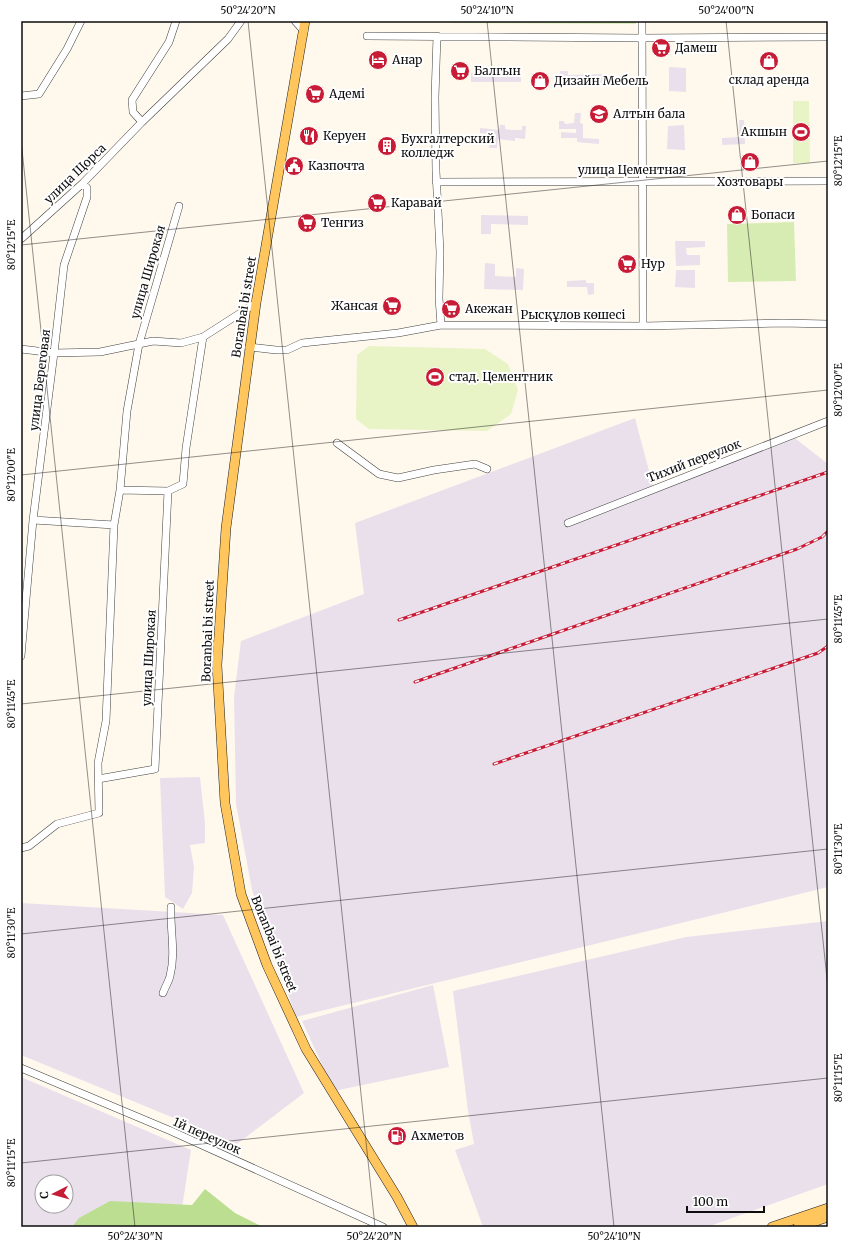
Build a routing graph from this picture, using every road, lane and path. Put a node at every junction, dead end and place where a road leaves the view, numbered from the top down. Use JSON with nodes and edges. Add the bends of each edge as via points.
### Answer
{"nodes":[{"id":1,"x":81,"y":21,"type":"edge"},
{"id":2,"x":176,"y":21,"type":"edge"},
{"id":3,"x":241,"y":21,"type":"edge"},
{"id":4,"x":295,"y":21,"type":"edge"},
{"id":5,"x":305,"y":21,"type":"edge"},
{"id":6,"x":642,"y":21,"type":"edge"},
{"id":7,"x":304,"y":31,"type":"junction"},
{"id":8,"x":367,"y":36,"type":"dead end"},
{"id":9,"x":437,"y":36,"type":"junction"},
{"id":10,"x":828,"y":37,"type":"edge"},
{"id":11,"x":642,"y":38,"type":"junction"},
{"id":12,"x":21,"y":96,"type":"edge"},
{"id":13,"x":142,"y":122,"type":"junction"},
{"id":14,"x":643,"y":181,"type":"junction"},
{"id":15,"x":828,"y":181,"type":"edge"},
{"id":16,"x":436,"y":182,"type":"junction"},
{"id":17,"x":83,"y":183,"type":"junction"},
{"id":18,"x":179,"y":206,"type":"dead end"},
{"id":19,"x":21,"y":239,"type":"edge"},
{"id":20,"x":256,"y":303,"type":"junction"},
{"id":21,"x":828,"y":324,"type":"edge"},
{"id":22,"x":441,"y":325,"type":"junction"},
{"id":23,"x":643,"y":326,"type":"junction"},
{"id":24,"x":203,"y":337,"type":"junction"},
{"id":25,"x":139,"y":344,"type":"junction"},
{"id":26,"x":249,"y":347,"type":"junction"},
{"id":27,"x":21,"y":349,"type":"edge"},
{"id":28,"x":54,"y":353,"type":"junction"},
{"id":29,"x":828,"y":420,"type":"edge"},
{"id":30,"x":337,"y":443,"type":"dead end"},
{"id":31,"x":487,"y":469,"type":"dead end"},
{"id":32,"x":120,"y":490,"type":"junction"},
{"id":33,"x":168,"y":491,"type":"junction"},
{"id":34,"x":33,"y":520,"type":"junction"},
{"id":35,"x":568,"y":522,"type":"dead end"},
{"id":36,"x":114,"y":525,"type":"junction"},
{"id":37,"x":21,"y":656,"type":"edge"},
{"id":38,"x":98,"y":779,"type":"junction"},
{"id":39,"x":21,"y":848,"type":"edge"},
{"id":40,"x":171,"y":907,"type":"dead end"},
{"id":41,"x":163,"y":993,"type":"dead end"},
{"id":42,"x":21,"y":1068,"type":"edge"},
{"id":43,"x":828,"y":1208,"type":"edge"},
{"id":44,"x":828,"y":1217,"type":"edge"},
{"id":45,"x":383,"y":1227,"type":"edge"},
{"id":46,"x":413,"y":1227,"type":"edge"},
{"id":47,"x":772,"y":1227,"type":"edge"},
{"id":48,"x":798,"y":1227,"type":"edge"}],
"edges":[{"from":1,"to":12,"type":"street","via":[[39,94]]},
{"from":2,"to":13,"type":"street","via":[[169,42],[132,100],[133,112]]},
{"from":3,"to":13,"type":"street","name":"улица Щорса","via":[[228,39]]},
{"from":4,"to":7,"type":"street"},
{"from":5,"to":7,"type":"main road","name":"Boranbai bi street"},
{"from":6,"to":11,"type":"street"},
{"from":7,"to":20,"type":"main road","name":"Boranbai bi street"},
{"from":8,"to":9,"type":"street"},
{"from":9,"to":11,"type":"street"},
{"from":9,"to":16,"type":"street"},
{"from":10,"to":11,"type":"street"},
{"from":11,"to":14,"type":"street"},
{"from":13,"to":17,"type":"street","name":"улица Щорса"},
{"from":14,"to":15,"type":"street","name":"улица Цементная"},
{"from":14,"to":16,"type":"street","name":"улица Цементная"},
{"from":14,"to":23,"type":"street"},
{"from":16,"to":22,"type":"street"},
{"from":17,"to":19,"type":"street","name":"улица Щорса"},
{"from":17,"to":28,"type":"street","name":"улица Береговая","via":[[87,188],[87,197],[64,266]]},
{"from":18,"to":25,"type":"street","name":"улица Широкая"},
{"from":20,"to":24,"type":"street"},
{"from":20,"to":26,"type":"main road","name":"Boranbai bi street"},
{"from":21,"to":23,"type":"street","name":"Рысқұлов көшесі"},
{"from":22,"to":23,"type":"street","name":"Рысқұлов көшесі"},
{"from":22,"to":26,"type":"street","name":"Рысқұлов көшесі","via":[[398,333],[302,344],[287,350]]},
{"from":24,"to":25,"type":"street","via":[[181,343]]},
{"from":24,"to":33,"type":"street","via":[[183,484]]},
{"from":25,"to":28,"type":"street","via":[[100,352]]},
{"from":25,"to":32,"type":"street","name":"улица Широкая","via":[[127,411]]},
{"from":26,"to":46,"type":"main road","name":"Boranbai bi street","via":[[226,528],[217,665],[225,803],[241,894],[267,965],[306,1049]]},
{"from":27,"to":28,"type":"street"},
{"from":28,"to":34,"type":"street","name":"улица Береговая"},
{"from":29,"to":35,"type":"street","name":"Тихий переулок"},
{"from":30,"to":31,"type":"street","via":[[379,474],[398,478],[475,464]]},
{"from":32,"to":33,"type":"street"},
{"from":32,"to":36,"type":"street","name":"улица Широкая"},
{"from":33,"to":38,"type":"street","name":"улица Широкая","via":[[155,769]]},
{"from":34,"to":36,"type":"street"},
{"from":34,"to":37,"type":"street","name":"улица Береговая"},
{"from":36,"to":38,"type":"street","name":"улица Широкая","via":[[106,721],[98,763]]},
{"from":38,"to":39,"type":"street","name":"улица Широкая","via":[[99,813],[57,824],[29,846]]},
{"from":40,"to":41,"type":"street","via":[[173,954],[170,976]]},
{"from":42,"to":45,"type":"street","name":"1й переулок","via":[[164,1128]]},
{"from":43,"to":47,"type":"main road"},
{"from":44,"to":48,"type":"main road"}]}
